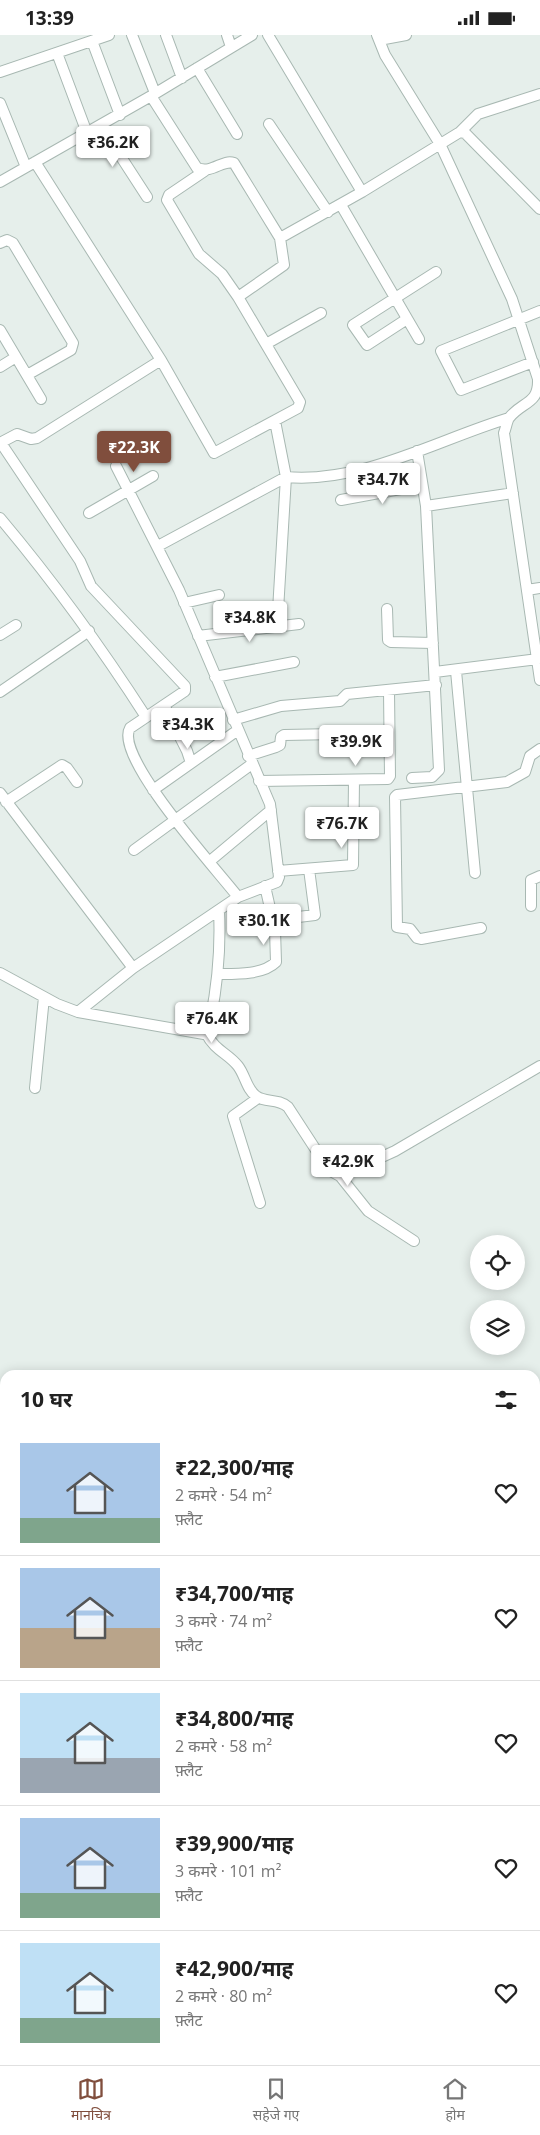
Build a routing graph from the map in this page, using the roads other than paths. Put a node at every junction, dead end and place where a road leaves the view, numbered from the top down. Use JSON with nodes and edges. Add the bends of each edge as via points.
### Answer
{"nodes":[{"id":1,"x":109,"y":35,"type":"edge"},
{"id":2,"x":132,"y":35,"type":"edge"},
{"id":3,"x":166,"y":35,"type":"edge"},
{"id":4,"x":227,"y":35,"type":"edge"},
{"id":5,"x":252,"y":35,"type":"edge"},
{"id":6,"x":268,"y":35,"type":"edge"},
{"id":7,"x":406,"y":35,"type":"edge"},
{"id":8,"x":378,"y":38,"type":"edge"},
{"id":9,"x":92,"y":41,"type":"junction"},
{"id":10,"x":231,"y":47,"type":"junction"},
{"id":11,"x":57,"y":53,"type":"junction"},
{"id":12,"x":197,"y":68,"type":"junction"},
{"id":13,"x":0,"y":72,"type":"edge"},
{"id":14,"x":182,"y":78,"type":"junction"},
{"id":15,"x":540,"y":94,"type":"edge"},
{"id":16,"x":153,"y":95,"type":"junction"},
{"id":17,"x":0,"y":103,"type":"edge"},
{"id":18,"x":120,"y":115,"type":"junction"},
{"id":19,"x":269,"y":124,"type":"dead end"},
{"id":20,"x":101,"y":126,"type":"junction"},
{"id":21,"x":460,"y":132,"type":"junction"},
{"id":22,"x":87,"y":133,"type":"junction"},
{"id":23,"x":237,"y":134,"type":"dead end"},
{"id":24,"x":440,"y":144,"type":"junction"},
{"id":25,"x":31,"y":165,"type":"junction"},
{"id":26,"x":206,"y":170,"type":"junction"},
{"id":27,"x":0,"y":182,"type":"edge"},
{"id":28,"x":362,"y":192,"type":"junction"},
{"id":29,"x":147,"y":197,"type":"dead end"},
{"id":30,"x":341,"y":205,"type":"junction"},
{"id":31,"x":540,"y":208,"type":"edge"},
{"id":32,"x":328,"y":212,"type":"junction"},
{"id":33,"x":280,"y":238,"type":"junction"},
{"id":34,"x":0,"y":243,"type":"edge"},
{"id":35,"x":436,"y":271,"type":"dead end"},
{"id":36,"x":238,"y":297,"type":"junction"},
{"id":37,"x":395,"y":298,"type":"junction"},
{"id":38,"x":540,"y":311,"type":"edge"},
{"id":39,"x":321,"y":313,"type":"dead end"},
{"id":40,"x":407,"y":319,"type":"junction"},
{"id":41,"x":520,"y":319,"type":"junction"},
{"id":42,"x":0,"y":330,"type":"edge"},
{"id":43,"x":419,"y":339,"type":"dead end"},
{"id":44,"x":266,"y":344,"type":"junction"},
{"id":45,"x":16,"y":357,"type":"junction"},
{"id":46,"x":161,"y":360,"type":"junction"},
{"id":47,"x":533,"y":362,"type":"junction"},
{"id":48,"x":0,"y":367,"type":"edge"},
{"id":49,"x":27,"y":375,"type":"junction"},
{"id":50,"x":539,"y":379,"type":"edge"},
{"id":51,"x":41,"y":399,"type":"dead end"},
{"id":52,"x":509,"y":418,"type":"junction"},
{"id":53,"x":275,"y":421,"type":"junction"},
{"id":54,"x":0,"y":443,"type":"edge"},
{"id":55,"x":417,"y":451,"type":"junction"},
{"id":56,"x":116,"y":466,"type":"dead end"},
{"id":57,"x":153,"y":476,"type":"dead end"},
{"id":58,"x":286,"y":477,"type":"junction"},
{"id":59,"x":422,"y":485,"type":"junction"},
{"id":60,"x":129,"y":491,"type":"junction"},
{"id":61,"x":513,"y":493,"type":"junction"},
{"id":62,"x":341,"y":500,"type":"dead end"},
{"id":63,"x":426,"y":506,"type":"junction"},
{"id":64,"x":89,"y":513,"type":"dead end"},
{"id":65,"x":0,"y":517,"type":"edge"},
{"id":66,"x":158,"y":546,"type":"junction"},
{"id":67,"x":540,"y":588,"type":"edge"},
{"id":68,"x":527,"y":590,"type":"junction"},
{"id":69,"x":219,"y":595,"type":"dead end"},
{"id":70,"x":184,"y":603,"type":"junction"},
{"id":71,"x":386,"y":609,"type":"dead end"},
{"id":72,"x":299,"y":624,"type":"dead end"},
{"id":73,"x":16,"y":625,"type":"dead end"},
{"id":74,"x":278,"y":627,"type":"junction"},
{"id":75,"x":89,"y":631,"type":"junction"},
{"id":76,"x":0,"y":635,"type":"edge"},
{"id":77,"x":198,"y":636,"type":"junction"},
{"id":78,"x":433,"y":643,"type":"junction"},
{"id":79,"x":538,"y":659,"type":"junction"},
{"id":80,"x":294,"y":662,"type":"dead end"},
{"id":81,"x":456,"y":671,"type":"junction"},
{"id":82,"x":435,"y":672,"type":"junction"},
{"id":83,"x":215,"y":677,"type":"junction"},
{"id":84,"x":540,"y":680,"type":"edge"},
{"id":85,"x":436,"y":685,"type":"junction"},
{"id":86,"x":0,"y":691,"type":"edge"},
{"id":87,"x":389,"y":691,"type":"junction"},
{"id":88,"x":164,"y":705,"type":"junction"},
{"id":89,"x":146,"y":717,"type":"junction"},
{"id":90,"x":233,"y":719,"type":"junction"},
{"id":91,"x":238,"y":730,"type":"junction"},
{"id":92,"x":389,"y":733,"type":"junction"},
{"id":93,"x":540,"y":749,"type":"edge"},
{"id":94,"x":250,"y":760,"type":"junction"},
{"id":95,"x":191,"y":763,"type":"junction"},
{"id":96,"x":412,"y":778,"type":"dead end"},
{"id":97,"x":354,"y":780,"type":"junction"},
{"id":98,"x":259,"y":781,"type":"junction"},
{"id":99,"x":77,"y":782,"type":"dead end"},
{"id":100,"x":465,"y":787,"type":"junction"},
{"id":101,"x":152,"y":790,"type":"junction"},
{"id":102,"x":3,"y":798,"type":"edge"},
{"id":103,"x":271,"y":810,"type":"junction"},
{"id":104,"x":177,"y":820,"type":"junction"},
{"id":105,"x":134,"y":850,"type":"dead end"},
{"id":106,"x":210,"y":861,"type":"junction"},
{"id":107,"x":309,"y":869,"type":"junction"},
{"id":108,"x":278,"y":871,"type":"junction"},
{"id":109,"x":475,"y":873,"type":"dead end"},
{"id":110,"x":540,"y":876,"type":"edge"},
{"id":111,"x":265,"y":886,"type":"junction"},
{"id":112,"x":238,"y":897,"type":"junction"},
{"id":113,"x":531,"y":906,"type":"dead end"},
{"id":114,"x":219,"y":910,"type":"junction"},
{"id":115,"x":273,"y":920,"type":"junction"},
{"id":116,"x":482,"y":928,"type":"dead end"},
{"id":117,"x":133,"y":968,"type":"junction"},
{"id":118,"x":0,"y":973,"type":"edge"},
{"id":119,"x":218,"y":974,"type":"junction"},
{"id":120,"x":44,"y":997,"type":"junction"},
{"id":121,"x":78,"y":1012,"type":"junction"},
{"id":122,"x":206,"y":1033,"type":"junction"},
{"id":123,"x":540,"y":1066,"type":"edge"},
{"id":124,"x":35,"y":1088,"type":"dead end"},
{"id":125,"x":258,"y":1098,"type":"junction"},
{"id":126,"x":340,"y":1176,"type":"junction"},
{"id":127,"x":260,"y":1203,"type":"dead end"},
{"id":128,"x":414,"y":1241,"type":"dead end"}],
"edges":[{"from":1,"to":9,"type":"street"},
{"from":2,"to":16,"type":"street"},
{"from":3,"to":14,"type":"street"},
{"from":4,"to":10,"type":"street"},
{"from":5,"to":10,"type":"street"},
{"from":6,"to":28,"type":"street"},
{"from":7,"to":8,"type":"street"},
{"from":8,"to":24,"type":"street"},
{"from":9,"to":11,"type":"street"},
{"from":9,"to":18,"type":"street"},
{"from":10,"to":12,"type":"street"},
{"from":11,"to":13,"type":"street"},
{"from":11,"to":22,"type":"street"},
{"from":12,"to":14,"type":"street"},
{"from":12,"to":23,"type":"street"},
{"from":14,"to":16,"type":"street"},
{"from":15,"to":21,"type":"street","via":[[482,112]]},
{"from":16,"to":18,"type":"street"},
{"from":16,"to":26,"type":"street","via":[[194,165]]},
{"from":17,"to":25,"type":"street"},
{"from":18,"to":20,"type":"street"},
{"from":19,"to":32,"type":"street"},
{"from":20,"to":22,"type":"street"},
{"from":20,"to":29,"type":"street"},
{"from":21,"to":24,"type":"street"},
{"from":21,"to":31,"type":"street","via":[[465,133]]},
{"from":22,"to":25,"type":"street"},
{"from":24,"to":28,"type":"street"},
{"from":24,"to":41,"type":"street"},
{"from":25,"to":27,"type":"street"},
{"from":25,"to":46,"type":"street"},
{"from":26,"to":33,"type":"street","via":[[227,162],[234,163]]},
{"from":26,"to":36,"type":"street","via":[[169,195],[167,200],[199,254],[222,273]]},
{"from":28,"to":30,"type":"street"},
{"from":30,"to":32,"type":"street"},
{"from":30,"to":37,"type":"street"},
{"from":32,"to":33,"type":"street"},
{"from":33,"to":36,"type":"street","via":[[284,265]]},
{"from":34,"to":49,"type":"street","via":[[7,240],[13,243],[73,343],[71,350]]},
{"from":35,"to":37,"type":"street"},
{"from":36,"to":44,"type":"street"},
{"from":37,"to":40,"type":"street"},
{"from":37,"to":40,"type":"street","via":[[355,322],[353,327],[367,345]]},
{"from":38,"to":41,"type":"street"},
{"from":39,"to":44,"type":"street"},
{"from":40,"to":43,"type":"street"},
{"from":41,"to":47,"type":"street"},
{"from":41,"to":47,"type":"street","via":[[441,353],[461,390]]},
{"from":42,"to":45,"type":"street"},
{"from":44,"to":53,"type":"street","via":[[300,402],[298,408]]},
{"from":45,"to":48,"type":"street"},
{"from":45,"to":49,"type":"street"},
{"from":46,"to":53,"type":"street","via":[[214,453]]},
{"from":46,"to":54,"type":"street","via":[[37,438],[18,434]]},
{"from":47,"to":50,"type":"street"},
{"from":49,"to":51,"type":"street"},
{"from":50,"to":52,"type":"street","via":[[534,398]]},
{"from":52,"to":55,"type":"street"},
{"from":52,"to":61,"type":"street","via":[[504,433]]},
{"from":53,"to":58,"type":"street"},
{"from":54,"to":88,"type":"street","via":[[80,561],[91,586],[185,686],[185,691]]},
{"from":55,"to":58,"type":"street","via":[[347,472]]},
{"from":55,"to":59,"type":"street"},
{"from":56,"to":60,"type":"street"},
{"from":57,"to":60,"type":"street"},
{"from":58,"to":66,"type":"street"},
{"from":58,"to":74,"type":"street"},
{"from":59,"to":62,"type":"street"},
{"from":59,"to":63,"type":"street"},
{"from":60,"to":64,"type":"street"},
{"from":60,"to":66,"type":"street"},
{"from":61,"to":63,"type":"street"},
{"from":61,"to":68,"type":"street"},
{"from":63,"to":78,"type":"street"},
{"from":65,"to":75,"type":"street"},
{"from":66,"to":70,"type":"street"},
{"from":67,"to":68,"type":"street"},
{"from":68,"to":79,"type":"street"},
{"from":69,"to":70,"type":"street"},
{"from":70,"to":77,"type":"street"},
{"from":71,"to":78,"type":"street","via":[[388,640]]},
{"from":72,"to":74,"type":"street"},
{"from":73,"to":76,"type":"street"},
{"from":74,"to":77,"type":"street"},
{"from":75,"to":86,"type":"street"},
{"from":75,"to":89,"type":"street"},
{"from":77,"to":83,"type":"street"},
{"from":78,"to":82,"type":"street"},
{"from":79,"to":81,"type":"street"},
{"from":79,"to":84,"type":"street"},
{"from":80,"to":83,"type":"street"},
{"from":81,"to":82,"type":"street"},
{"from":81,"to":100,"type":"street"},
{"from":82,"to":85,"type":"street"},
{"from":83,"to":90,"type":"street"},
{"from":85,"to":87,"type":"street"},
{"from":85,"to":96,"type":"street","via":[[439,773],[432,777]]},
{"from":87,"to":90,"type":"street","via":[[346,694],[340,701],[281,707]]},
{"from":87,"to":92,"type":"street"},
{"from":88,"to":89,"type":"street"},
{"from":88,"to":95,"type":"street"},
{"from":89,"to":101,"type":"street","via":[[130,728],[128,743]]},
{"from":90,"to":91,"type":"street"},
{"from":91,"to":94,"type":"street"},
{"from":91,"to":95,"type":"street"},
{"from":92,"to":94,"type":"street","via":[[284,735],[280,737],[280,745]]},
{"from":92,"to":97,"type":"street","via":[[389,778]]},
{"from":93,"to":100,"type":"street","via":[[530,756],[525,772],[515,779]]},
{"from":94,"to":98,"type":"street"},
{"from":94,"to":104,"type":"street"},
{"from":95,"to":101,"type":"street"},
{"from":97,"to":98,"type":"street"},
{"from":97,"to":107,"type":"street","via":[[354,863],[351,866]]},
{"from":98,"to":103,"type":"street"},
{"from":99,"to":102,"type":"street","via":[[62,765]]},
{"from":100,"to":109,"type":"street"},
{"from":100,"to":116,"type":"street","via":[[395,797],[395,920],[397,927],[410,929],[418,939]]},
{"from":101,"to":104,"type":"street"},
{"from":102,"to":117,"type":"street"},
{"from":103,"to":106,"type":"street"},
{"from":103,"to":108,"type":"street"},
{"from":104,"to":105,"type":"street"},
{"from":104,"to":106,"type":"street"},
{"from":106,"to":112,"type":"street"},
{"from":107,"to":108,"type":"street"},
{"from":107,"to":115,"type":"street","via":[[315,915]]},
{"from":108,"to":111,"type":"street","via":[[278,880]]},
{"from":110,"to":113,"type":"street","via":[[531,880]]},
{"from":111,"to":112,"type":"street"},
{"from":111,"to":115,"type":"street"},
{"from":112,"to":114,"type":"street"},
{"from":114,"to":117,"type":"street"},
{"from":114,"to":119,"type":"street"},
{"from":115,"to":119,"type":"street","via":[[276,962],[267,968]]},
{"from":117,"to":121,"type":"street"},
{"from":118,"to":120,"type":"street"},
{"from":119,"to":122,"type":"street"},
{"from":120,"to":121,"type":"street"},
{"from":120,"to":124,"type":"street"},
{"from":121,"to":122,"type":"street"},
{"from":122,"to":125,"type":"street","via":[[213,1046],[239,1067]]},
{"from":123,"to":126,"type":"street","via":[[395,1151]]},
{"from":125,"to":126,"type":"street","via":[[282,1102],[288,1107],[329,1170]]},
{"from":125,"to":127,"type":"street","via":[[233,1116]]},
{"from":126,"to":128,"type":"street","via":[[368,1211]]}]}
